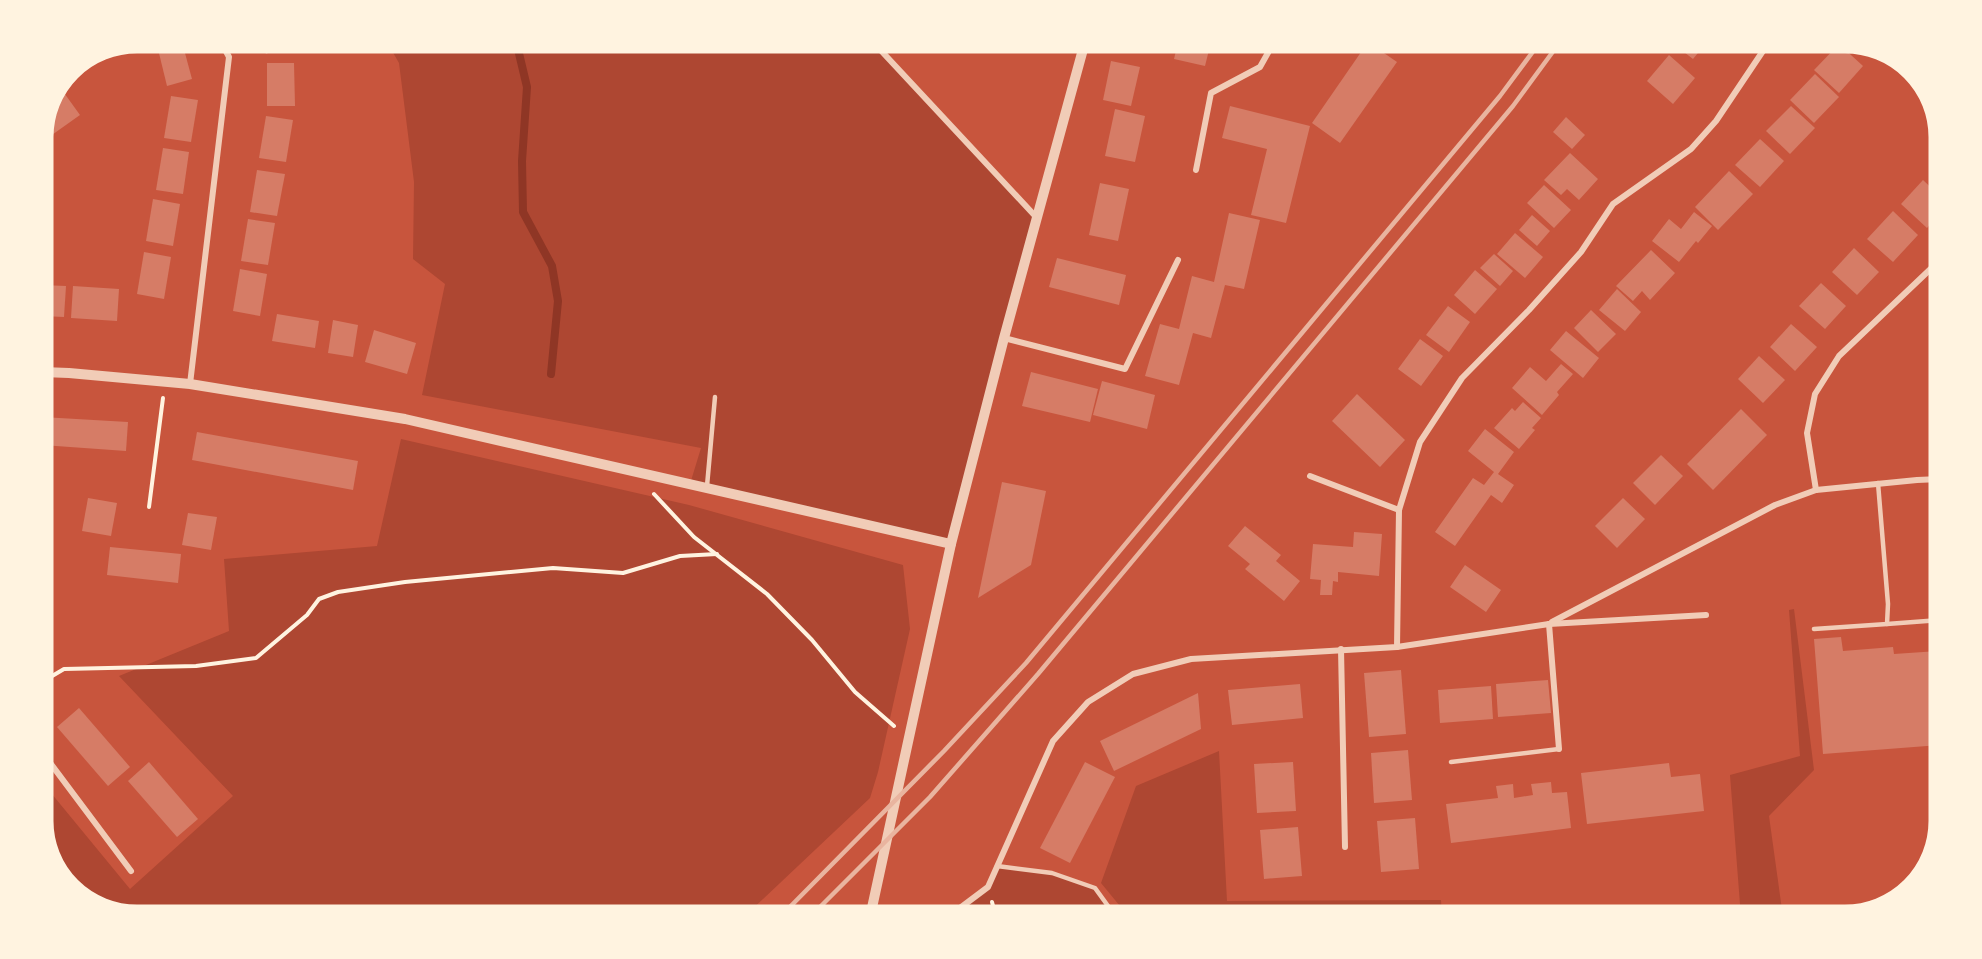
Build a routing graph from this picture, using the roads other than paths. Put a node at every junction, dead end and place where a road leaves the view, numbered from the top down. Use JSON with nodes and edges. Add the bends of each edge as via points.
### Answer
{"nodes":[{"id":1,"x":226,"y":52,"type":"edge"},
{"id":2,"x":882,"y":52,"type":"edge"},
{"id":3,"x":1082,"y":52,"type":"edge"},
{"id":4,"x":1268,"y":52,"type":"edge"},
{"id":5,"x":1762,"y":52,"type":"edge"},
{"id":6,"x":1196,"y":170,"type":"dead end"},
{"id":7,"x":1037,"y":218,"type":"junction"},
{"id":8,"x":1178,"y":260,"type":"dead end"},
{"id":9,"x":1929,"y":270,"type":"edge"},
{"id":10,"x":1004,"y":338,"type":"junction"},
{"id":11,"x":53,"y":373,"type":"edge"},
{"id":12,"x":190,"y":384,"type":"junction"},
{"id":13,"x":715,"y":397,"type":"dead end"},
{"id":14,"x":1310,"y":476,"type":"dead end"},
{"id":15,"x":1930,"y":480,"type":"edge"},
{"id":16,"x":1878,"y":483,"type":"junction"},
{"id":17,"x":707,"y":488,"type":"junction"},
{"id":18,"x":1816,"y":490,"type":"junction"},
{"id":19,"x":1399,"y":510,"type":"junction"},
{"id":20,"x":951,"y":544,"type":"junction"},
{"id":21,"x":1706,"y":615,"type":"dead end"},
{"id":22,"x":1930,"y":622,"type":"edge"},
{"id":23,"x":1549,"y":624,"type":"junction"},
{"id":24,"x":1887,"y":624,"type":"junction"},
{"id":25,"x":1814,"y":629,"type":"dead end"},
{"id":26,"x":1397,"y":646,"type":"junction"},
{"id":27,"x":1341,"y":649,"type":"junction"},
{"id":28,"x":1559,"y":749,"type":"joint"},
{"id":29,"x":1450,"y":762,"type":"dead end"},
{"id":30,"x":53,"y":767,"type":"edge"},
{"id":31,"x":1345,"y":847,"type":"dead end"},
{"id":32,"x":997,"y":866,"type":"junction"},
{"id":33,"x":131,"y":871,"type":"dead end"},
{"id":34,"x":872,"y":907,"type":"edge"},
{"id":35,"x":961,"y":907,"type":"edge"},
{"id":36,"x":1109,"y":907,"type":"edge"}],
"edges":[{"from":1,"to":12,"type":"street","via":[[229,57]]},
{"from":2,"to":7,"type":"street"},
{"from":3,"to":7,"type":"street"},
{"from":4,"to":6,"type":"street","via":[[1260,67],[1211,93]]},
{"from":5,"to":19,"type":"street","via":[[1716,121],[1691,148],[1612,204],[1581,252],[1462,378],[1420,442]]},
{"from":7,"to":10,"type":"street"},
{"from":8,"to":10,"type":"street","via":[[1125,369]]},
{"from":9,"to":18,"type":"street","via":[[1839,356],[1815,394],[1807,433]]},
{"from":10,"to":20,"type":"street"},
{"from":11,"to":12,"type":"street"},
{"from":12,"to":17,"type":"street","via":[[405,419]]},
{"from":13,"to":17,"type":"lane"},
{"from":14,"to":19,"type":"street"},
{"from":15,"to":16,"type":"street"},
{"from":16,"to":18,"type":"street"},
{"from":16,"to":24,"type":"lane"},
{"from":17,"to":20,"type":"street"},
{"from":18,"to":23,"type":"street","via":[[1775,505]]},
{"from":19,"to":26,"type":"street"},
{"from":20,"to":34,"type":"street"},
{"from":21,"to":23,"type":"street"},
{"from":22,"to":24,"type":"lane"},
{"from":23,"to":26,"type":"street"},
{"from":23,"to":28,"type":"street"},
{"from":24,"to":25,"type":"lane"},
{"from":26,"to":27,"type":"street"},
{"from":27,"to":31,"type":"street"},
{"from":27,"to":32,"type":"street","via":[[1191,659],[1133,674],[1088,702],[1053,741]]},
{"from":28,"to":29,"type":"lane"},
{"from":30,"to":33,"type":"street"},
{"from":32,"to":35,"type":"street","via":[[988,887]]},
{"from":32,"to":36,"type":"lane","via":[[1052,873],[1095,888]]}]}
